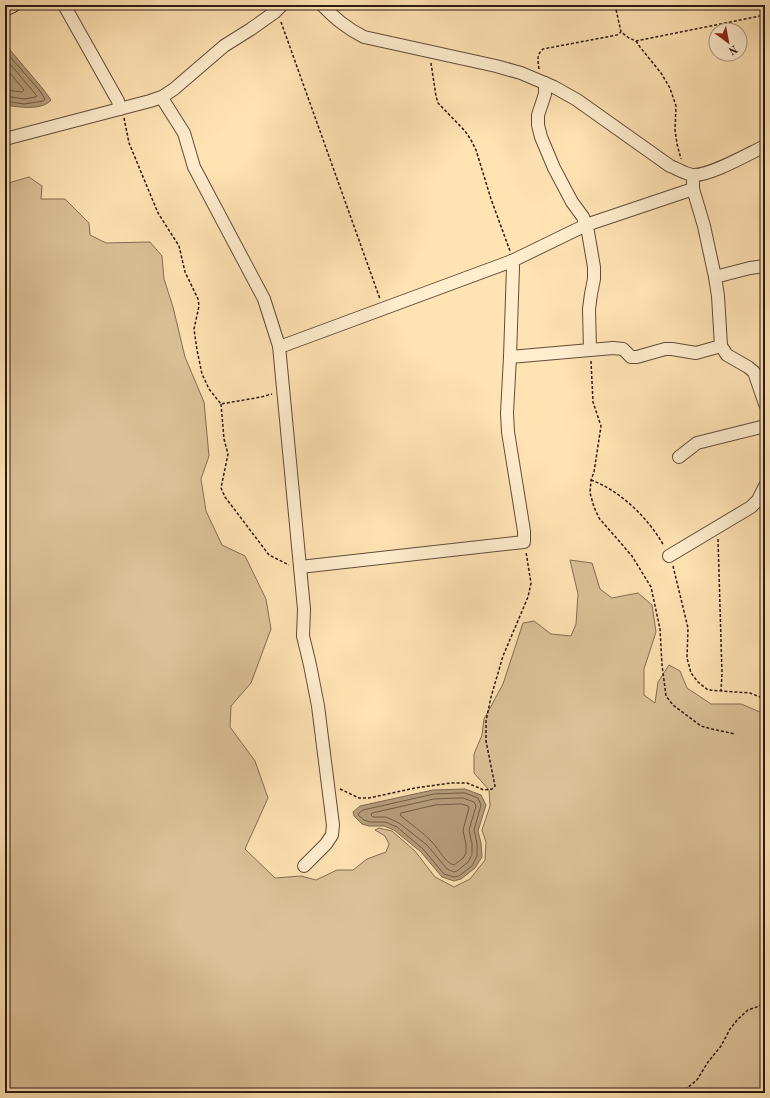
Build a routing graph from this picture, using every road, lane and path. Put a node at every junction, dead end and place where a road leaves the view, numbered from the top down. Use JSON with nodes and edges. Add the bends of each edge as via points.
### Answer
{"nodes":[{"id":1,"x":12,"y":5,"type":"edge"},
{"id":2,"x":64,"y":5,"type":"edge"},
{"id":3,"x":322,"y":5,"type":"edge"},
{"id":4,"x":614,"y":5,"type":"edge"},
{"id":5,"x":5,"y":8,"type":"edge"},
{"id":6,"x":278,"y":8,"type":"edge"},
{"id":7,"x":765,"y":15,"type":"edge"},
{"id":8,"x":621,"y":32,"type":"junction"},
{"id":9,"x":636,"y":41,"type":"junction"},
{"id":10,"x":429,"y":51,"type":"junction"},
{"id":11,"x":544,"y":83,"type":"junction"},
{"id":12,"x":162,"y":96,"type":"junction"},
{"id":13,"x":120,"y":109,"type":"junction"},
{"id":14,"x":5,"y":139,"type":"edge"},
{"id":15,"x":765,"y":146,"type":"edge"},
{"id":16,"x":689,"y":174,"type":"junction"},
{"id":17,"x":693,"y":189,"type":"junction"},
{"id":18,"x":586,"y":224,"type":"junction"},
{"id":19,"x":512,"y":260,"type":"junction"},
{"id":20,"x":765,"y":266,"type":"edge"},
{"id":21,"x":715,"y":277,"type":"junction"},
{"id":22,"x":383,"y":308,"type":"junction"},
{"id":23,"x":279,"y":346,"type":"junction"},
{"id":24,"x":721,"y":346,"type":"junction"},
{"id":25,"x":590,"y":350,"type":"junction"},
{"id":26,"x":510,"y":358,"type":"junction"},
{"id":27,"x":283,"y":390,"type":"junction"},
{"id":28,"x":221,"y":404,"type":"junction"},
{"id":29,"x":765,"y":404,"type":"edge"},
{"id":30,"x":765,"y":426,"type":"edge"},
{"id":31,"x":679,"y":457,"type":"dead end"},
{"id":32,"x":592,"y":480,"type":"junction"},
{"id":33,"x":765,"y":486,"type":"edge"},
{"id":34,"x":716,"y":527,"type":"junction"},
{"id":35,"x":524,"y":542,"type":"junction"},
{"id":36,"x":669,"y":556,"type":"junction"},
{"id":37,"x":300,"y":567,"type":"junction"},
{"id":38,"x":721,"y":691,"type":"junction"},
{"id":39,"x":765,"y":700,"type":"edge"},
{"id":40,"x":735,"y":734,"type":"dead end"},
{"id":41,"x":329,"y":787,"type":"junction"},
{"id":42,"x":304,"y":866,"type":"dead end"},
{"id":43,"x":765,"y":1004,"type":"edge"},
{"id":44,"x":682,"y":1093,"type":"edge"}],
"edges":[{"from":1,"to":5,"type":"main road"},
{"from":2,"to":13,"type":"street","via":[[118,101]]},
{"from":3,"to":10,"type":"street","via":[[350,30],[364,37]]},
{"from":4,"to":8,"type":"path"},
{"from":6,"to":12,"type":"street","via":[[224,46],[174,89]]},
{"from":6,"to":22,"type":"path","via":[[280,21]]},
{"from":7,"to":9,"type":"path"},
{"from":8,"to":9,"type":"path"},
{"from":8,"to":11,"type":"path","via":[[617,35],[543,49],[537,59]]},
{"from":9,"to":16,"type":"path","via":[[670,88],[676,106],[677,144],[683,167]]},
{"from":10,"to":11,"type":"street","via":[[521,73]]},
{"from":10,"to":19,"type":"path","via":[[438,103],[472,140]]},
{"from":11,"to":16,"type":"street","via":[[577,100],[670,166]]},
{"from":11,"to":18,"type":"street","via":[[545,94],[538,115],[541,137],[554,168]]},
{"from":12,"to":13,"type":"street"},
{"from":12,"to":23,"type":"street","via":[[184,132],[194,167],[264,299]]},
{"from":13,"to":14,"type":"street"},
{"from":13,"to":28,"type":"path","via":[[124,116],[129,143],[158,213],[180,246],[185,272],[198,299],[194,329],[202,374],[209,389]]},
{"from":15,"to":16,"type":"street","via":[[702,174]]},
{"from":16,"to":17,"type":"street"},
{"from":17,"to":18,"type":"street"},
{"from":17,"to":21,"type":"street"},
{"from":18,"to":19,"type":"street"},
{"from":18,"to":25,"type":"street","via":[[594,267],[589,309]]},
{"from":19,"to":22,"type":"street"},
{"from":19,"to":26,"type":"street"},
{"from":20,"to":21,"type":"street"},
{"from":21,"to":24,"type":"street"},
{"from":22,"to":23,"type":"street"},
{"from":23,"to":27,"type":"street"},
{"from":24,"to":25,"type":"street","via":[[696,353],[664,349],[637,357],[631,357],[623,349]]},
{"from":24,"to":29,"type":"street","via":[[727,355],[754,372]]},
{"from":25,"to":26,"type":"street"},
{"from":25,"to":32,"type":"path","via":[[593,402],[601,426]]},
{"from":26,"to":35,"type":"street","via":[[508,432]]},
{"from":27,"to":28,"type":"path"},
{"from":27,"to":37,"type":"street"},
{"from":28,"to":37,"type":"path","via":[[228,454],[221,488],[225,497],[269,555]]},
{"from":30,"to":31,"type":"street","via":[[697,443]]},
{"from":32,"to":36,"type":"path","via":[[631,504],[657,534]]},
{"from":32,"to":40,"type":"path","via":[[590,493],[599,518],[632,556],[651,587],[660,629],[666,696],[673,705],[701,726]]},
{"from":33,"to":34,"type":"street","via":[[751,507]]},
{"from":34,"to":36,"type":"street"},
{"from":34,"to":38,"type":"path"},
{"from":35,"to":37,"type":"street"},
{"from":35,"to":41,"type":"path","via":[[530,590],[503,656],[486,721],[486,741],[495,786],[484,790],[467,783],[451,783],[369,798],[359,798]]},
{"from":36,"to":38,"type":"path","via":[[673,563],[688,628],[687,658],[691,673],[708,690]]},
{"from":37,"to":41,"type":"street","via":[[304,609],[303,636],[318,706]]},
{"from":38,"to":39,"type":"path","via":[[750,693]]},
{"from":41,"to":42,"type":"street","via":[[332,835]]},
{"from":43,"to":44,"type":"path","via":[[748,1010],[738,1019],[697,1080]]}]}
